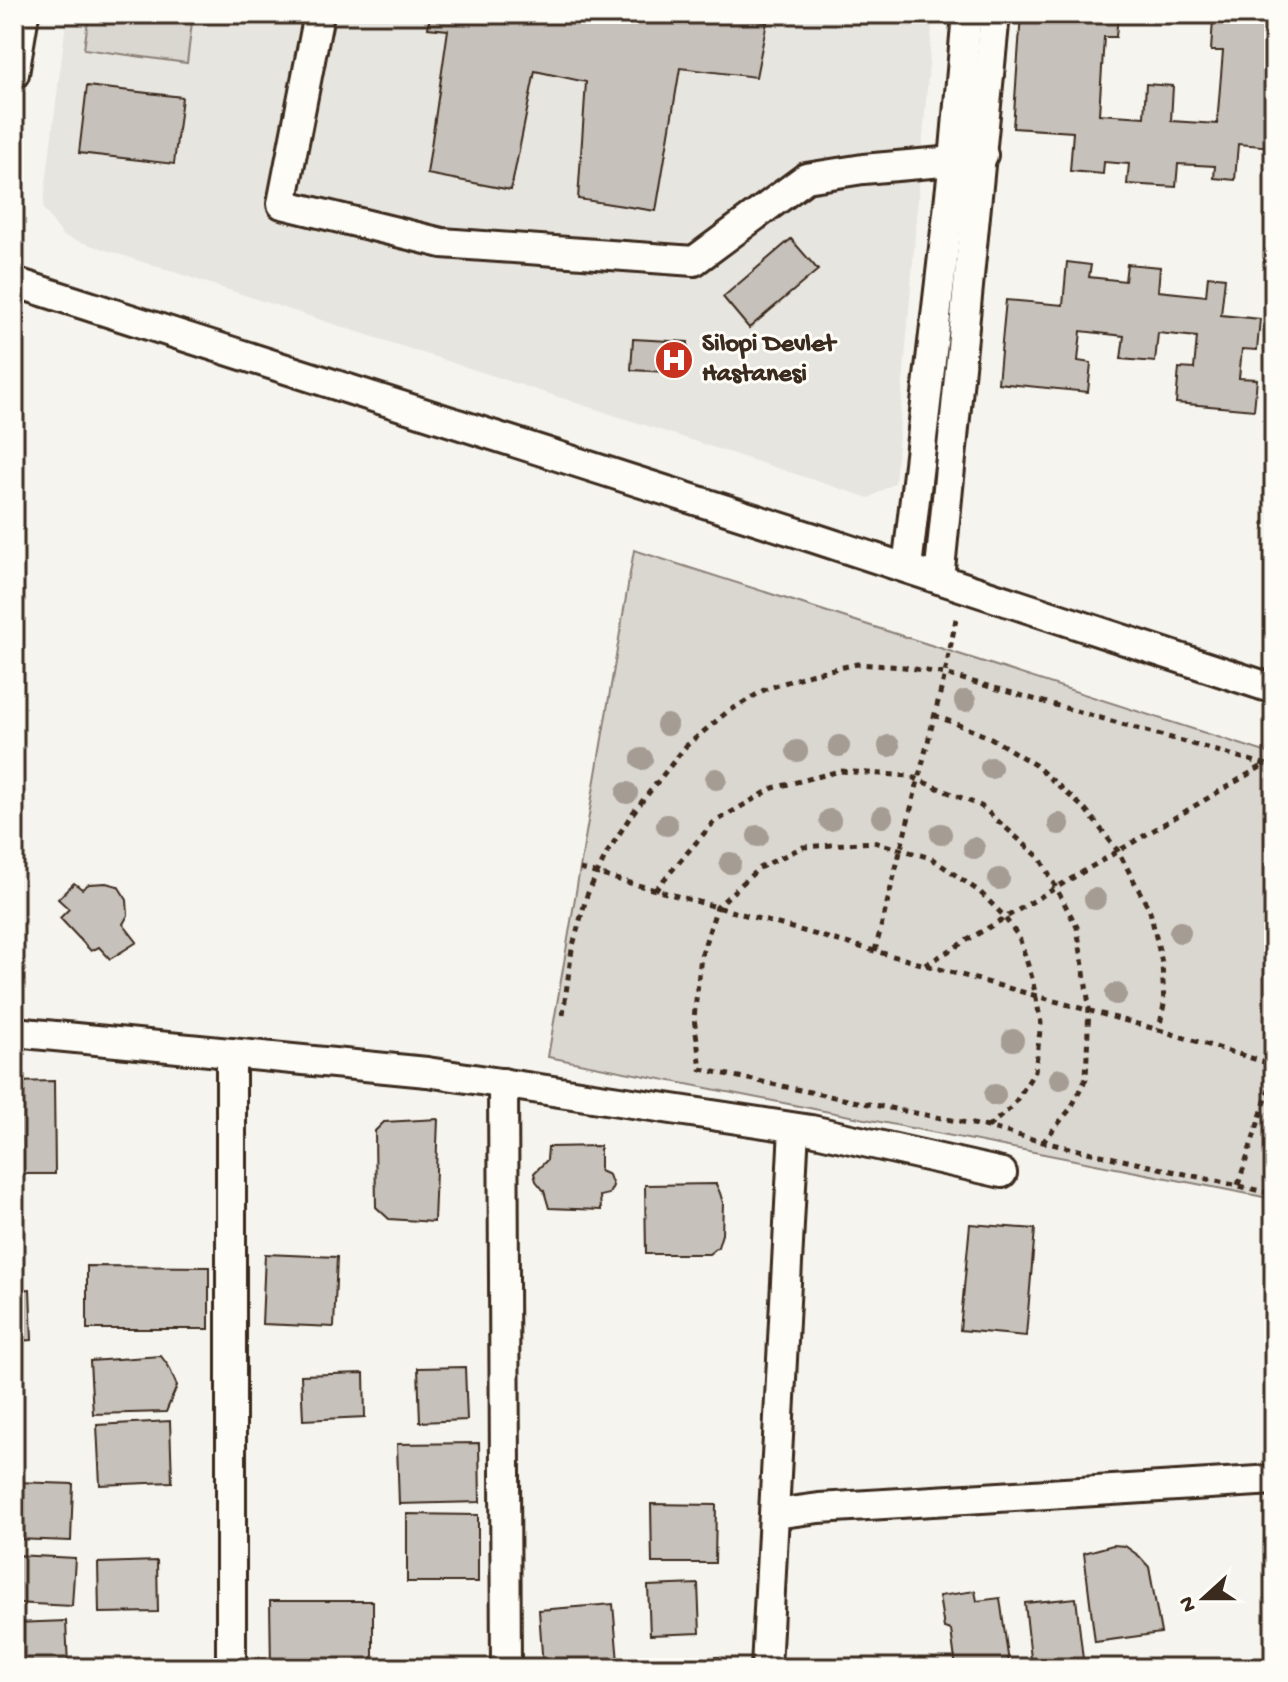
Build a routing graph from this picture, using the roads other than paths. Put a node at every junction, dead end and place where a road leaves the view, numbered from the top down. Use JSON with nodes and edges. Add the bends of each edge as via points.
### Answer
{"nodes":[{"id":1,"x":24,"y":14,"type":"edge"},
{"id":2,"x":319,"y":14,"type":"edge"},
{"id":3,"x":967,"y":14,"type":"edge"},
{"id":4,"x":995,"y":14,"type":"edge"},
{"id":5,"x":14,"y":74,"type":"edge"},
{"id":6,"x":983,"y":155,"type":"junction"},
{"id":7,"x":954,"y":161,"type":"junction"},
{"id":8,"x":14,"y":282,"type":"edge"},
{"id":9,"x":907,"y":568,"type":"junction"},
{"id":10,"x":951,"y":583,"type":"junction"},
{"id":11,"x":1274,"y":689,"type":"edge"},
{"id":12,"x":14,"y":1032,"type":"edge"},
{"id":13,"x":231,"y":1053,"type":"junction"},
{"id":14,"x":503,"y":1083,"type":"junction"},
{"id":15,"x":794,"y":1128,"type":"junction"},
{"id":16,"x":1002,"y":1173,"type":"dead end"},
{"id":17,"x":1274,"y":1480,"type":"edge"},
{"id":18,"x":775,"y":1514,"type":"junction"},
{"id":19,"x":231,"y":1668,"type":"edge"},
{"id":20,"x":506,"y":1668,"type":"edge"},
{"id":21,"x":766,"y":1668,"type":"edge"}],
"edges":[{"from":1,"to":5,"type":"street"},
{"from":2,"to":7,"type":"street","via":[[282,204],[442,243],[694,261],[806,178]]},
{"from":3,"to":7,"type":"street"},
{"from":4,"to":6,"type":"street"},
{"from":6,"to":7,"type":"street"},
{"from":6,"to":10,"type":"street"},
{"from":7,"to":9,"type":"street"},
{"from":8,"to":9,"type":"street"},
{"from":9,"to":10,"type":"street"},
{"from":10,"to":11,"type":"street"},
{"from":12,"to":13,"type":"street"},
{"from":13,"to":14,"type":"street"},
{"from":13,"to":19,"type":"street"},
{"from":14,"to":15,"type":"street"},
{"from":14,"to":20,"type":"street"},
{"from":15,"to":16,"type":"street"},
{"from":15,"to":18,"type":"street"},
{"from":17,"to":18,"type":"street"},
{"from":18,"to":21,"type":"street"}]}
